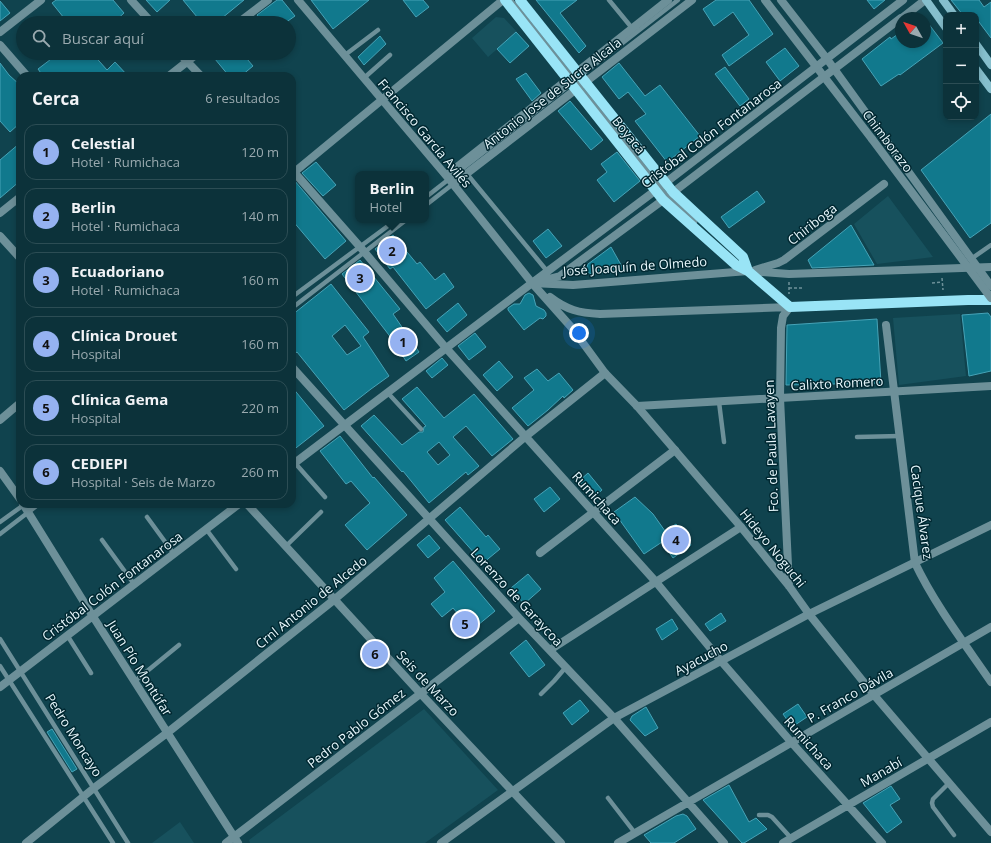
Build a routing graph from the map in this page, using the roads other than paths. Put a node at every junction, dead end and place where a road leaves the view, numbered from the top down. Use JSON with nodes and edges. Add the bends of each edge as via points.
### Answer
{"nodes":[{"id":1,"x":35,"y":0,"type":"edge"},
{"id":2,"x":42,"y":0,"type":"edge"},
{"id":3,"x":131,"y":0,"type":"edge"},
{"id":4,"x":268,"y":0,"type":"edge"},
{"id":5,"x":298,"y":0,"type":"edge"},
{"id":6,"x":504,"y":0,"type":"edge"},
{"id":7,"x":511,"y":0,"type":"edge"},
{"id":8,"x":520,"y":0,"type":"edge"},
{"id":9,"x":609,"y":0,"type":"edge"},
{"id":10,"x":668,"y":0,"type":"edge"},
{"id":11,"x":678,"y":0,"type":"edge"},
{"id":12,"x":692,"y":0,"type":"edge"},
{"id":13,"x":764,"y":0,"type":"edge"},
{"id":14,"x":781,"y":0,"type":"edge"},
{"id":15,"x":903,"y":0,"type":"edge"},
{"id":16,"x":925,"y":0,"type":"edge"},
{"id":17,"x":943,"y":0,"type":"edge"},
{"id":18,"x":909,"y":12,"type":"edge"},
{"id":19,"x":952,"y":12,"type":"edge"},
{"id":20,"x":21,"y":16,"type":"edge"},
{"id":21,"x":146,"y":16,"type":"edge"},
{"id":22,"x":247,"y":16,"type":"edge"},
{"id":23,"x":16,"y":20,"type":"edge"},
{"id":24,"x":895,"y":23,"type":"edge"},
{"id":25,"x":943,"y":24,"type":"edge"},
{"id":26,"x":0,"y":28,"type":"edge"},
{"id":27,"x":632,"y":28,"type":"junction"},
{"id":28,"x":378,"y":30,"type":"dead end"},
{"id":29,"x":0,"y":32,"type":"edge"},
{"id":30,"x":0,"y":45,"type":"edge"},
{"id":31,"x":979,"y":48,"type":"edge"},
{"id":32,"x":345,"y":55,"type":"junction"},
{"id":33,"x":390,"y":55,"type":"dead end"},
{"id":34,"x":827,"y":59,"type":"junction"},
{"id":35,"x":189,"y":60,"type":"edge"},
{"id":36,"x":187,"y":62,"type":"junction"},
{"id":37,"x":991,"y":65,"type":"edge"},
{"id":38,"x":816,"y":67,"type":"junction"},
{"id":39,"x":834,"y":69,"type":"junction"},
{"id":40,"x":24,"y":72,"type":"edge"},
{"id":41,"x":175,"y":72,"type":"edge"},
{"id":42,"x":197,"y":72,"type":"edge"},
{"id":43,"x":979,"y":73,"type":"edge"},
{"id":44,"x":825,"y":77,"type":"junction"},
{"id":45,"x":364,"y":78,"type":"junction"},
{"id":46,"x":576,"y":80,"type":"junction"},
{"id":47,"x":991,"y":89,"type":"edge"},
{"id":48,"x":381,"y":99,"type":"junction"},
{"id":49,"x":296,"y":170,"type":"edge"},
{"id":50,"x":467,"y":174,"type":"junction"},
{"id":51,"x":296,"y":175,"type":"edge"},
{"id":52,"x":450,"y":179,"type":"junction"},
{"id":53,"x":884,"y":184,"type":"dead end"},
{"id":54,"x":661,"y":187,"type":"junction"},
{"id":55,"x":429,"y":195,"type":"edge"},
{"id":56,"x":668,"y":196,"type":"junction"},
{"id":57,"x":16,"y":200,"type":"edge"},
{"id":58,"x":429,"y":202,"type":"edge"},
{"id":59,"x":0,"y":213,"type":"edge"},
{"id":60,"x":393,"y":223,"type":"edge"},
{"id":61,"x":402,"y":223,"type":"edge"},
{"id":62,"x":0,"y":236,"type":"edge"},
{"id":63,"x":991,"y":245,"type":"edge"},
{"id":64,"x":363,"y":250,"type":"junction"},
{"id":65,"x":16,"y":254,"type":"edge"},
{"id":66,"x":971,"y":259,"type":"junction"},
{"id":67,"x":977,"y":267,"type":"junction"},
{"id":68,"x":991,"y":267,"type":"edge"},
{"id":69,"x":547,"y":271,"type":"junction"},
{"id":70,"x":748,"y":271,"type":"junction"},
{"id":71,"x":532,"y":283,"type":"junction"},
{"id":72,"x":991,"y":286,"type":"edge"},
{"id":73,"x":296,"y":294,"type":"edge"},
{"id":74,"x":991,"y":299,"type":"edge"},
{"id":75,"x":296,"y":305,"type":"edge"},
{"id":76,"x":790,"y":307,"type":"junction"},
{"id":77,"x":886,"y":325,"type":"dead end"},
{"id":78,"x":446,"y":348,"type":"junction"},
{"id":79,"x":296,"y":371,"type":"edge"},
{"id":80,"x":605,"y":373,"type":"junction"},
{"id":81,"x":991,"y":386,"type":"edge"},
{"id":82,"x":387,"y":392,"type":"junction"},
{"id":83,"x":894,"y":392,"type":"junction"},
{"id":84,"x":780,"y":398,"type":"junction"},
{"id":85,"x":719,"y":402,"type":"junction"},
{"id":86,"x":16,"y":406,"type":"edge"},
{"id":87,"x":637,"y":406,"type":"junction"},
{"id":88,"x":0,"y":420,"type":"edge"},
{"id":89,"x":344,"y":425,"type":"junction"},
{"id":90,"x":421,"y":429,"type":"dead end"},
{"id":91,"x":526,"y":436,"type":"junction"},
{"id":92,"x":900,"y":436,"type":"junction"},
{"id":93,"x":857,"y":438,"type":"dead end"},
{"id":94,"x":724,"y":442,"type":"dead end"},
{"id":95,"x":675,"y":450,"type":"junction"},
{"id":96,"x":296,"y":462,"type":"edge"},
{"id":97,"x":296,"y":467,"type":"edge"},
{"id":98,"x":0,"y":471,"type":"edge"},
{"id":99,"x":16,"y":494,"type":"edge"},
{"id":100,"x":325,"y":497,"type":"dead end"},
{"id":101,"x":20,"y":508,"type":"edge"},
{"id":102,"x":22,"y":508,"type":"edge"},
{"id":103,"x":26,"y":508,"type":"edge"},
{"id":104,"x":234,"y":508,"type":"edge"},
{"id":105,"x":251,"y":508,"type":"edge"},
{"id":106,"x":321,"y":512,"type":"dead end"},
{"id":107,"x":594,"y":512,"type":"junction"},
{"id":108,"x":147,"y":517,"type":"dead end"},
{"id":109,"x":428,"y":519,"type":"junction"},
{"id":110,"x":0,"y":522,"type":"edge"},
{"id":111,"x":991,"y":525,"type":"edge"},
{"id":112,"x":741,"y":528,"type":"junction"},
{"id":113,"x":206,"y":529,"type":"junction"},
{"id":114,"x":0,"y":534,"type":"edge"},
{"id":115,"x":102,"y":540,"type":"dead end"},
{"id":116,"x":286,"y":546,"type":"junction"},
{"id":117,"x":540,"y":553,"type":"dead end"},
{"id":118,"x":174,"y":554,"type":"junction"},
{"id":119,"x":915,"y":563,"type":"junction"},
{"id":120,"x":236,"y":569,"type":"dead end"},
{"id":121,"x":656,"y":582,"type":"junction"},
{"id":122,"x":134,"y":584,"type":"junction"},
{"id":123,"x":789,"y":586,"type":"junction"},
{"id":124,"x":335,"y":599,"type":"junction"},
{"id":125,"x":809,"y":614,"type":"junction"},
{"id":126,"x":92,"y":615,"type":"junction"},
{"id":127,"x":519,"y":618,"type":"junction"},
{"id":128,"x":991,"y":627,"type":"edge"},
{"id":129,"x":67,"y":635,"type":"junction"},
{"id":130,"x":0,"y":639,"type":"edge"},
{"id":131,"x":964,"y":643,"type":"junction"},
{"id":132,"x":179,"y":645,"type":"dead end"},
{"id":133,"x":550,"y":650,"type":"junction"},
{"id":134,"x":721,"y":661,"type":"junction"},
{"id":135,"x":0,"y":666,"type":"edge"},
{"id":136,"x":566,"y":667,"type":"junction"},
{"id":137,"x":20,"y":672,"type":"junction"},
{"id":138,"x":91,"y":673,"type":"dead end"},
{"id":139,"x":9,"y":680,"type":"junction"},
{"id":140,"x":135,"y":681,"type":"junction"},
{"id":141,"x":991,"y":682,"type":"edge"},
{"id":142,"x":0,"y":687,"type":"edge"},
{"id":143,"x":420,"y":694,"type":"junction"},
{"id":144,"x":541,"y":694,"type":"dead end"},
{"id":145,"x":874,"y":695,"type":"junction"},
{"id":146,"x":614,"y":718,"type":"junction"},
{"id":147,"x":991,"y":722,"type":"edge"},
{"id":148,"x":167,"y":733,"type":"junction"},
{"id":149,"x":792,"y":743,"type":"junction"},
{"id":150,"x":928,"y":758,"type":"junction"},
{"id":151,"x":949,"y":782,"type":"junction"},
{"id":152,"x":94,"y":788,"type":"junction"},
{"id":153,"x":513,"y":790,"type":"junction"},
{"id":154,"x":83,"y":797,"type":"junction"},
{"id":155,"x":608,"y":798,"type":"dead end"},
{"id":156,"x":688,"y":802,"type":"junction"},
{"id":157,"x":848,"y":805,"type":"junction"},
{"id":158,"x":759,"y":815,"type":"dead end"},
{"id":159,"x":991,"y":832,"type":"edge"},
{"id":160,"x":635,"y":833,"type":"junction"},
{"id":161,"x":954,"y":834,"type":"dead end"},
{"id":162,"x":791,"y":838,"type":"junction"},
{"id":163,"x":236,"y":840,"type":"edge"},
{"id":164,"x":26,"y":843,"type":"edge"},
{"id":165,"x":113,"y":843,"type":"edge"},
{"id":166,"x":128,"y":843,"type":"edge"},
{"id":167,"x":226,"y":843,"type":"edge"},
{"id":168,"x":441,"y":843,"type":"edge"},
{"id":169,"x":561,"y":843,"type":"edge"},
{"id":170,"x":618,"y":843,"type":"edge"},
{"id":171,"x":724,"y":843,"type":"edge"},
{"id":172,"x":783,"y":843,"type":"edge"},
{"id":173,"x":882,"y":843,"type":"edge"}],
"edges":[{"from":1,"to":26,"type":"lane"},
{"from":2,"to":20,"type":"street"},
{"from":3,"to":21,"type":"street"},
{"from":4,"to":22,"type":"street"},
{"from":5,"to":32,"type":"street","name":"Francisco García Avilés"},
{"from":6,"to":46,"type":"main road","name":"Boyacá"},
{"from":6,"to":48,"type":"street"},
{"from":7,"to":46,"type":"lane","name":"Boyacá"},
{"from":8,"to":46,"type":"main road","name":"Boyacá"},
{"from":9,"to":27,"type":"lane"},
{"from":10,"to":27,"type":"street","name":"Antonio Jose de Sucre Alcala"},
{"from":11,"to":46,"type":"lane","name":"Antonio Jose de Sucre Alcala"},
{"from":12,"to":46,"type":"street","name":"Antonio Jose de Sucre Alcala"},
{"from":13,"to":38,"type":"street","name":"Chimborazo"},
{"from":14,"to":34,"type":"street","name":"Chimborazo"},
{"from":15,"to":34,"type":"street","name":"Cristóbal Colón Fontanarosa"},
{"from":16,"to":18,"type":"street","name":"Cristóbal Colón Fontanarosa"},
{"from":16,"to":25,"type":"main road"},
{"from":17,"to":19,"type":"main road"},
{"from":23,"to":29,"type":"street"},
{"from":24,"to":39,"type":"street","name":"Cristóbal Colón Fontanarosa"},
{"from":27,"to":46,"type":"street","name":"Antonio Jose de Sucre Alcala"},
{"from":28,"to":32,"type":"lane"},
{"from":30,"to":40,"type":"street"},
{"from":31,"to":37,"type":"main road"},
{"from":32,"to":45,"type":"street","name":"Francisco García Avilés"},
{"from":33,"to":45,"type":"lane"},
{"from":34,"to":38,"type":"street","name":"Cristóbal Colón Fontanarosa"},
{"from":34,"to":39,"type":"street","name":"Chimborazo"},
{"from":35,"to":36,"type":"street"},
{"from":36,"to":41,"type":"street"},
{"from":36,"to":42,"type":"street"},
{"from":38,"to":44,"type":"street","name":"Chimborazo"},
{"from":38,"to":54,"type":"street","name":"Cristóbal Colón Fontanarosa"},
{"from":39,"to":44,"type":"street","name":"Cristóbal Colón Fontanarosa"},
{"from":39,"to":66,"type":"street","name":"Chimborazo"},
{"from":43,"to":47,"type":"main road"},
{"from":44,"to":56,"type":"street","name":"Cristóbal Colón Fontanarosa"},
{"from":44,"to":74,"type":"street","name":"Chimborazo","bridge":true},
{"from":45,"to":48,"type":"street","name":"Francisco García Avilés"},
{"from":46,"to":50,"type":"street","name":"Antonio Jose de Sucre Alcala"},
{"from":46,"to":52,"type":"street","name":"Antonio Jose de Sucre Alcala"},
{"from":46,"to":54,"type":"main road","name":"Boyacá"},
{"from":48,"to":49,"type":"street"},
{"from":48,"to":52,"type":"street","name":"Francisco García Avilés"},
{"from":50,"to":52,"type":"street","name":"Antonio Jose de Sucre Alcala"},
{"from":50,"to":69,"type":"lane"},
{"from":51,"to":64,"type":"street","name":"Rumichaca"},
{"from":52,"to":55,"type":"lane","name":"Antonio Jose de Sucre Alcala"},
{"from":52,"to":58,"type":"lane","name":"Antonio Jose de Sucre Alcala"},
{"from":52,"to":71,"type":"street","name":"Francisco García Avilés"},
{"from":53,"to":70,"type":"street","name":"Chiriboga","via":[[778,264]]},
{"from":54,"to":56,"type":"main road","name":"Boyacá"},
{"from":54,"to":69,"type":"street","name":"Cristóbal Colón Fontanarosa"},
{"from":56,"to":70,"type":"main road","name":"Boyacá","via":[[744,257]]},
{"from":56,"to":71,"type":"street","name":"Cristóbal Colón Fontanarosa","via":[[560,276]]},
{"from":57,"to":59,"type":"street"},
{"from":60,"to":64,"type":"lane"},
{"from":61,"to":64,"type":"lane"},
{"from":62,"to":65,"type":"street"},
{"from":63,"to":66,"type":"lane"},
{"from":64,"to":73,"type":"lane"},
{"from":64,"to":75,"type":"lane"},
{"from":64,"to":78,"type":"street","name":"Rumichaca"},
{"from":66,"to":67,"type":"street","name":"Chimborazo"},
{"from":67,"to":68,"type":"street","name":"José Joaquín de Olmedo"},
{"from":67,"to":70,"type":"street","name":"José Joaquín de Olmedo","via":[[789,274]]},
{"from":67,"to":72,"type":"street","name":"Chimborazo"},
{"from":69,"to":71,"type":"street","name":"Cristóbal Colón Fontanarosa"},
{"from":70,"to":71,"type":"street","name":"José Joaquín de Olmedo","via":[[573,285]]},
{"from":70,"to":76,"type":"main road","name":"Boyacá"},
{"from":71,"to":76,"type":"street","via":[[561,306],[586,314]]},
{"from":71,"to":78,"type":"street","name":"Cristóbal Colón Fontanarosa"},
{"from":71,"to":80,"type":"street","name":"Hideyo Noguchi","via":[[572,328]]},
{"from":74,"to":76,"type":"main road"},
{"from":76,"to":84,"type":"street","name":"Fco. de Paula Lavayen","via":[[783,316],[781,328]]},
{"from":77,"to":83,"type":"street","name":"Cacique Álvarez"},
{"from":78,"to":82,"type":"street","name":"Cristóbal Colón Fontanarosa"},
{"from":78,"to":91,"type":"street","name":"Rumichaca"},
{"from":79,"to":89,"type":"street","name":"Lorenzo de Garaycoa"},
{"from":80,"to":87,"type":"street","name":"Hideyo Noguchi"},
{"from":80,"to":91,"type":"street","name":"Crnl Antonio de Alcedo"},
{"from":81,"to":83,"type":"street","name":"Calixto Romero"},
{"from":82,"to":89,"type":"street","name":"Cristóbal Colón Fontanarosa"},
{"from":82,"to":90,"type":"lane"},
{"from":83,"to":84,"type":"street","name":"Calixto Romero"},
{"from":83,"to":92,"type":"street","name":"Cacique Álvarez"},
{"from":84,"to":85,"type":"street","name":"Calixto Romero"},
{"from":84,"to":123,"type":"street","name":"Fco. de Paula Lavayen"},
{"from":85,"to":87,"type":"street","name":"Calixto Romero"},
{"from":85,"to":94,"type":"lane"},
{"from":86,"to":88,"type":"street"},
{"from":87,"to":95,"type":"street","name":"Hideyo Noguchi"},
{"from":89,"to":96,"type":"street","name":"Cristóbal Colón Fontanarosa"},
{"from":89,"to":109,"type":"street","name":"Lorenzo de Garaycoa"},
{"from":91,"to":107,"type":"street","name":"Rumichaca"},
{"from":91,"to":109,"type":"street","name":"Crnl Antonio de Alcedo"},
{"from":92,"to":93,"type":"lane"},
{"from":92,"to":119,"type":"street","name":"Cacique Álvarez"},
{"from":95,"to":107,"type":"street"},
{"from":95,"to":112,"type":"street","name":"Hideyo Noguchi"},
{"from":97,"to":100,"type":"lane"},
{"from":98,"to":99,"type":"street","name":"Juan Pío Montúfar"},
{"from":101,"to":110,"type":"lane"},
{"from":102,"to":114,"type":"lane"},
{"from":103,"to":126,"type":"street","name":"Juan Pío Montúfar"},
{"from":104,"to":113,"type":"street","name":"Cristóbal Colón Fontanarosa"},
{"from":105,"to":116,"type":"street","name":"Seis de Marzo"},
{"from":106,"to":116,"type":"lane"},
{"from":107,"to":117,"type":"street"},
{"from":107,"to":121,"type":"street","name":"Rumichaca"},
{"from":108,"to":118,"type":"lane"},
{"from":109,"to":124,"type":"street","name":"Crnl Antonio de Alcedo"},
{"from":109,"to":127,"type":"street","name":"Lorenzo de Garaycoa"},
{"from":111,"to":119,"type":"street","name":"Ayacucho"},
{"from":112,"to":121,"type":"street"},
{"from":112,"to":123,"type":"street","name":"Hideyo Noguchi"},
{"from":113,"to":118,"type":"street","name":"Cristóbal Colón Fontanarosa"},
{"from":113,"to":120,"type":"lane"},
{"from":115,"to":122,"type":"lane"},
{"from":116,"to":124,"type":"street","name":"Seis de Marzo"},
{"from":118,"to":122,"type":"street","name":"Cristóbal Colón Fontanarosa"},
{"from":119,"to":125,"type":"street","name":"Ayacucho"},
{"from":119,"to":131,"type":"street","name":"Cacique Álvarez"},
{"from":121,"to":133,"type":"street"},
{"from":121,"to":134,"type":"street","name":"Rumichaca"},
{"from":122,"to":126,"type":"street","name":"Cristóbal Colón Fontanarosa"},
{"from":123,"to":125,"type":"street","name":"Hideyo Noguchi"},
{"from":124,"to":143,"type":"street","name":"Seis de Marzo"},
{"from":124,"to":148,"type":"street","name":"Crnl Antonio de Alcedo"},
{"from":125,"to":134,"type":"street","name":"Ayacucho"},
{"from":125,"to":145,"type":"street","name":"Hideyo Noguchi"},
{"from":126,"to":129,"type":"street","name":"Cristóbal Colón Fontanarosa"},
{"from":126,"to":140,"type":"street","name":"Juan Pío Montúfar"},
{"from":127,"to":133,"type":"street","name":"Lorenzo de Garaycoa"},
{"from":127,"to":143,"type":"street","name":"Pedro Pablo Gómez"},
{"from":128,"to":131,"type":"street","name":"P. Franco Dávila"},
{"from":129,"to":137,"type":"street","name":"Cristóbal Colón Fontanarosa"},
{"from":129,"to":138,"type":"lane"},
{"from":130,"to":137,"type":"lane","name":"Pedro Moncayo"},
{"from":131,"to":141,"type":"street","name":"Cacique Álvarez"},
{"from":131,"to":145,"type":"street","name":"P. Franco Dávila"},
{"from":132,"to":140,"type":"lane"},
{"from":133,"to":136,"type":"street","name":"Lorenzo de Garaycoa"},
{"from":134,"to":146,"type":"street","name":"Ayacucho"},
{"from":134,"to":149,"type":"street","name":"Rumichaca"},
{"from":135,"to":139,"type":"lane","name":"Pedro Moncayo"},
{"from":136,"to":144,"type":"lane"},
{"from":136,"to":146,"type":"street","name":"Lorenzo de Garaycoa"},
{"from":137,"to":139,"type":"street","name":"Cristóbal Colón Fontanarosa"},
{"from":137,"to":152,"type":"lane","name":"Pedro Moncayo"},
{"from":139,"to":142,"type":"street","name":"Cristóbal Colón Fontanarosa"},
{"from":139,"to":154,"type":"lane","name":"Pedro Moncayo"},
{"from":140,"to":148,"type":"street","name":"Juan Pío Montúfar"},
{"from":143,"to":153,"type":"street","name":"Seis de Marzo"},
{"from":143,"to":163,"type":"street","name":"Pedro Pablo Gómez"},
{"from":145,"to":149,"type":"street","name":"P. Franco Dávila"},
{"from":145,"to":150,"type":"street","name":"Hideyo Noguchi"},
{"from":146,"to":153,"type":"street","name":"Ayacucho"},
{"from":146,"to":156,"type":"street","name":"Lorenzo de Garaycoa"},
{"from":147,"to":150,"type":"street","name":"Manabí"},
{"from":148,"to":152,"type":"street","name":"Crnl Antonio de Alcedo"},
{"from":148,"to":163,"type":"street","name":"Juan Pío Montúfar"},
{"from":149,"to":156,"type":"street","name":"P. Franco Dávila"},
{"from":149,"to":157,"type":"street","name":"Rumichaca"},
{"from":150,"to":151,"type":"street","name":"Hideyo Noguchi"},
{"from":150,"to":157,"type":"street","name":"Manabí"},
{"from":151,"to":159,"type":"street","name":"Hideyo Noguchi"},
{"from":151,"to":161,"type":"lane","via":[[932,803]]},
{"from":152,"to":154,"type":"street","name":"Crnl Antonio de Alcedo"},
{"from":152,"to":166,"type":"lane","name":"Pedro Moncayo"},
{"from":153,"to":168,"type":"street","name":"Ayacucho"},
{"from":153,"to":169,"type":"street","name":"Seis de Marzo"},
{"from":154,"to":164,"type":"street","name":"Crnl Antonio de Alcedo"},
{"from":154,"to":165,"type":"lane","name":"Pedro Moncayo"},
{"from":155,"to":160,"type":"lane"},
{"from":156,"to":160,"type":"street","name":"P. Franco Dávila"},
{"from":156,"to":171,"type":"street","name":"Lorenzo de Garaycoa"},
{"from":157,"to":162,"type":"street","name":"Manabí"},
{"from":157,"to":173,"type":"street","name":"Rumichaca"},
{"from":158,"to":162,"type":"lane","via":[[772,817]]},
{"from":160,"to":170,"type":"street","name":"P. Franco Dávila"},
{"from":162,"to":172,"type":"street","name":"Manabí"},
{"from":163,"to":167,"type":"street","name":"Pedro Pablo Gómez"}]}
